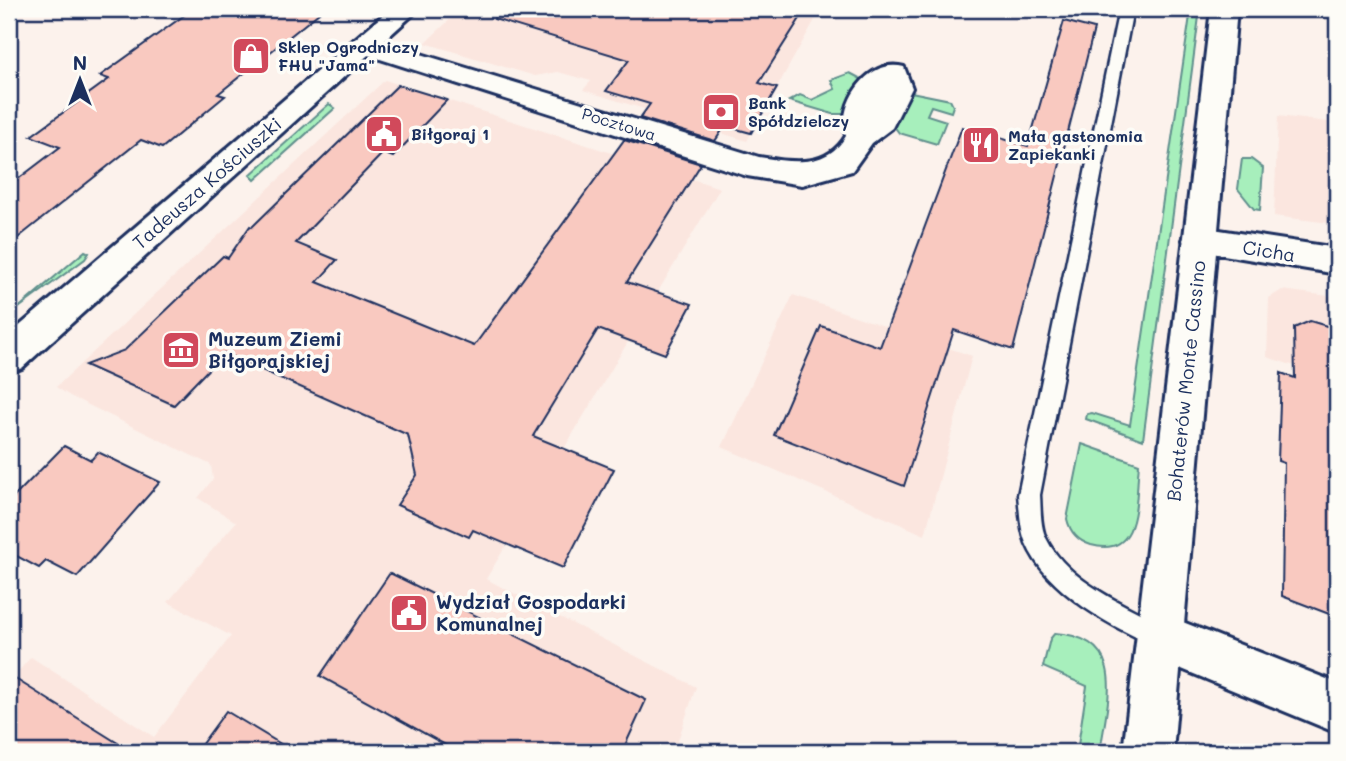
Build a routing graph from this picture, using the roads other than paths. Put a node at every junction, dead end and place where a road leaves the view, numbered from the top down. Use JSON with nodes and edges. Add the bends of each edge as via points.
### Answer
{"nodes":[{"id":1,"x":406,"y":9,"type":"edge"},
{"id":2,"x":1126,"y":9,"type":"edge"},
{"id":3,"x":1224,"y":9,"type":"edge"},
{"id":4,"x":365,"y":45,"type":"junction"},
{"id":5,"x":861,"y":136,"type":"dead end"},
{"id":6,"x":1200,"y":240,"type":"junction"},
{"id":7,"x":1337,"y":261,"type":"edge"},
{"id":8,"x":9,"y":357,"type":"edge"},
{"id":9,"x":1160,"y":636,"type":"junction"},
{"id":10,"x":1337,"y":708,"type":"edge"},
{"id":11,"x":1148,"y":752,"type":"edge"}],
"edges":[{"from":1,"to":4,"type":"street","name":"Tadeusza Kościuszki"},
{"from":2,"to":9,"type":"lane","via":[[1030,495],[1031,520],[1038,547],[1064,577]]},
{"from":3,"to":6,"type":"street","name":"Bohaterów Monte Cassino"},
{"from":4,"to":5,"type":"street","name":"Pocztowa","via":[[769,171],[802,174],[834,167],[851,153]]},
{"from":4,"to":8,"type":"street","name":"Tadeusza Kościuszki"},
{"from":6,"to":7,"type":"street","name":"Cicha"},
{"from":6,"to":9,"type":"street","name":"Bohaterów Monte Cassino"},
{"from":9,"to":10,"type":"street"},
{"from":9,"to":11,"type":"street","name":"Bohaterów Monte Cassino"}]}
